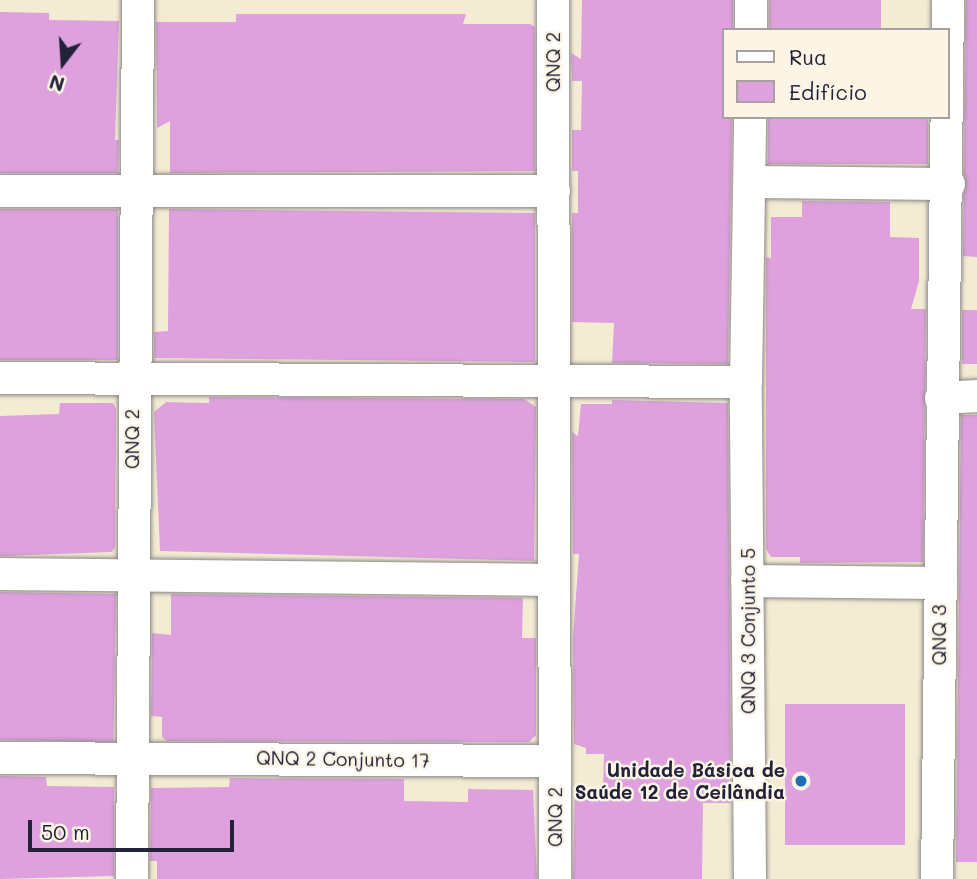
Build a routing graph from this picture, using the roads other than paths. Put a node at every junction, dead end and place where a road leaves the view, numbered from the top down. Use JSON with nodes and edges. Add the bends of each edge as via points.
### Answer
{"nodes":[{"id":1,"x":138,"y":0,"type":"edge"},
{"id":2,"x":553,"y":0,"type":"edge"},
{"id":3,"x":751,"y":0,"type":"edge"},
{"id":4,"x":948,"y":0,"type":"edge"},
{"id":5,"x":751,"y":28,"type":"edge"},
{"id":6,"x":948,"y":28,"type":"edge"},
{"id":7,"x":750,"y":119,"type":"edge"},
{"id":8,"x":949,"y":119,"type":"edge"},
{"id":9,"x":750,"y":182,"type":"junction"},
{"id":10,"x":949,"y":184,"type":"junction"},
{"id":11,"x":0,"y":191,"type":"edge"},
{"id":12,"x":554,"y":191,"type":"junction"},
{"id":13,"x":138,"y":193,"type":"junction"},
{"id":14,"x":0,"y":378,"type":"edge"},
{"id":15,"x":133,"y":379,"type":"junction"},
{"id":16,"x":554,"y":382,"type":"junction"},
{"id":17,"x":746,"y":382,"type":"junction"},
{"id":18,"x":977,"y":396,"type":"edge"},
{"id":19,"x":941,"y":398,"type":"junction"},
{"id":20,"x":0,"y":574,"type":"edge"},
{"id":21,"x":131,"y":576,"type":"junction"},
{"id":22,"x":554,"y":580,"type":"junction"},
{"id":23,"x":747,"y":581,"type":"junction"},
{"id":24,"x":939,"y":583,"type":"junction"},
{"id":25,"x":0,"y":758,"type":"edge"},
{"id":26,"x":131,"y":758,"type":"junction"},
{"id":27,"x":554,"y":761,"type":"junction"},
{"id":28,"x":132,"y":879,"type":"edge"},
{"id":29,"x":555,"y":879,"type":"edge"},
{"id":30,"x":750,"y":879,"type":"edge"},
{"id":31,"x":937,"y":879,"type":"edge"}],
"edges":[{"from":1,"to":13,"type":"street","name":"QNQ 2"},
{"from":2,"to":12,"type":"street","name":"QNQ 2"},
{"from":3,"to":5,"type":"street"},
{"from":4,"to":6,"type":"street"},
{"from":7,"to":9,"type":"street","name":"QNQ 3 Conjunto 5"},
{"from":8,"to":10,"type":"street"},
{"from":9,"to":10,"type":"street"},
{"from":9,"to":17,"type":"street","name":"QNQ 3 Conjunto 5"},
{"from":10,"to":19,"type":"street"},
{"from":11,"to":13,"type":"street"},
{"from":12,"to":13,"type":"street"},
{"from":12,"to":16,"type":"street","name":"QNQ 2"},
{"from":13,"to":15,"type":"street","name":"QNQ 2"},
{"from":14,"to":15,"type":"street"},
{"from":15,"to":16,"type":"street"},
{"from":15,"to":21,"type":"street","name":"QNQ 2"},
{"from":16,"to":17,"type":"street"},
{"from":16,"to":22,"type":"street","name":"QNQ 2"},
{"from":17,"to":23,"type":"street","name":"QNQ 3 Conjunto 5"},
{"from":18,"to":19,"type":"street"},
{"from":19,"to":24,"type":"street"},
{"from":20,"to":21,"type":"street"},
{"from":21,"to":22,"type":"street"},
{"from":21,"to":26,"type":"street","name":"QNQ 2"},
{"from":22,"to":27,"type":"street","name":"QNQ 2"},
{"from":23,"to":24,"type":"street","name":"QNQ 3"},
{"from":23,"to":30,"type":"street","name":"QNQ 3 Conjunto 5"},
{"from":24,"to":31,"type":"street","name":"QNQ 3"},
{"from":25,"to":26,"type":"street","name":"QNQ 2 Conjunto 17"},
{"from":26,"to":27,"type":"street","name":"QNQ 2 Conjunto 17"},
{"from":26,"to":28,"type":"street","name":"QNQ 2"},
{"from":27,"to":29,"type":"street","name":"QNQ 2"}]}
